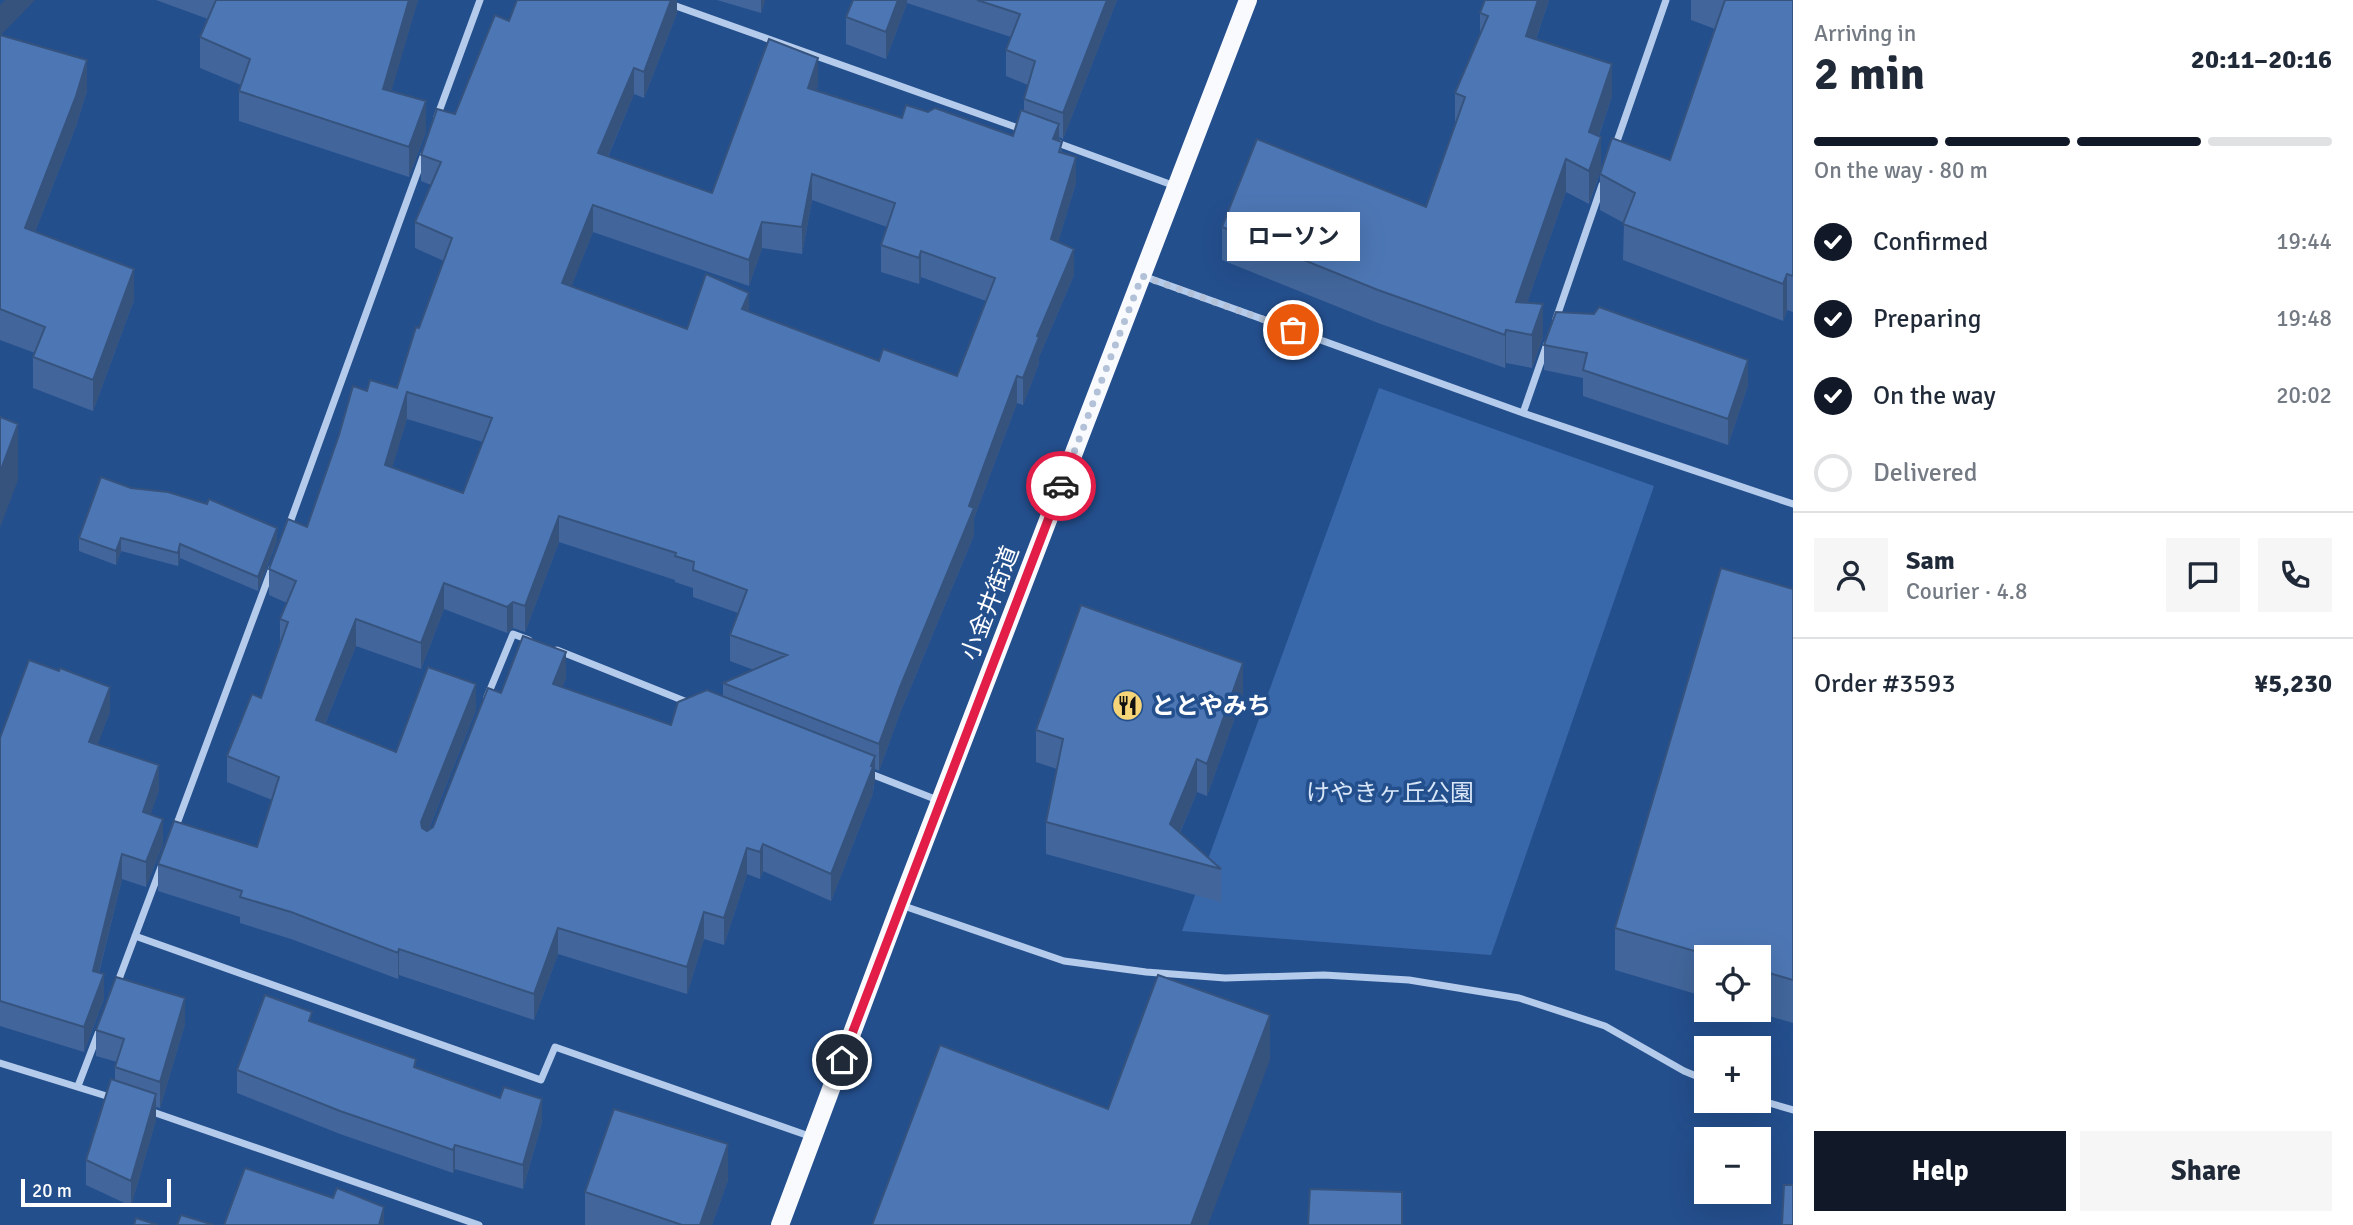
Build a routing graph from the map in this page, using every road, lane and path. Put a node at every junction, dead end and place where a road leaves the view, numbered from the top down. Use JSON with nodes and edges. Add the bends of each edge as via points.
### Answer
{"nodes":[{"id":1,"x":480,"y":0,"type":"edge"},
{"id":2,"x":659,"y":0,"type":"edge"},
{"id":3,"x":1248,"y":0,"type":"edge"},
{"id":4,"x":1666,"y":0,"type":"edge"},
{"id":5,"x":432,"y":131,"type":"edge"},
{"id":6,"x":1026,"y":131,"type":"edge"},
{"id":7,"x":1053,"y":141,"type":"edge"},
{"id":8,"x":427,"y":144,"type":"edge"},
{"id":9,"x":1612,"y":155,"type":"edge"},
{"id":10,"x":1604,"y":180,"type":"edge"},
{"id":11,"x":1178,"y":187,"type":"junction"},
{"id":12,"x":1142,"y":276,"type":"junction"},
{"id":13,"x":1555,"y":322,"type":"edge"},
{"id":14,"x":1550,"y":335,"type":"edge"},
{"id":15,"x":1523,"y":413,"type":"junction"},
{"id":16,"x":1793,"y":504,"type":"edge"},
{"id":17,"x":284,"y":538,"type":"edge"},
{"id":18,"x":274,"y":564,"type":"edge"},
{"id":19,"x":534,"y":641,"type":"edge"},
{"id":20,"x":545,"y":645,"type":"edge"},
{"id":21,"x":695,"y":705,"type":"edge"},
{"id":22,"x":482,"y":710,"type":"edge"},
{"id":23,"x":859,"y":769,"type":"edge"},
{"id":24,"x":940,"y":801,"type":"junction"},
{"id":25,"x":173,"y":834,"type":"edge"},
{"id":26,"x":163,"y":859,"type":"edge"},
{"id":27,"x":900,"y":905,"type":"junction"},
{"id":28,"x":135,"y":936,"type":"junction"},
{"id":29,"x":111,"y":999,"type":"edge"},
{"id":30,"x":102,"y":1023,"type":"edge"},
{"id":31,"x":0,"y":1063,"type":"edge"},
{"id":32,"x":1694,"y":1075,"type":"edge"},
{"id":33,"x":78,"y":1086,"type":"junction"},
{"id":34,"x":117,"y":1099,"type":"edge"},
{"id":35,"x":1771,"y":1104,"type":"edge"},
{"id":36,"x":143,"y":1108,"type":"edge"},
{"id":37,"x":1793,"y":1110,"type":"edge"},
{"id":38,"x":813,"y":1137,"type":"junction"},
{"id":39,"x":479,"y":1225,"type":"edge"},
{"id":40,"x":780,"y":1225,"type":"edge"}],
"edges":[{"from":1,"to":5,"type":"street"},
{"from":2,"to":6,"type":"street"},
{"from":3,"to":11,"type":"main road","name":"小金井街道"},
{"from":4,"to":9,"type":"street"},
{"from":7,"to":11,"type":"street"},
{"from":8,"to":17,"type":"street"},
{"from":10,"to":13,"type":"street"},
{"from":11,"to":12,"type":"main road","name":"小金井街道"},
{"from":12,"to":15,"type":"street"},
{"from":12,"to":24,"type":"main road","name":"小金井街道"},
{"from":14,"to":15,"type":"street"},
{"from":15,"to":16,"type":"street"},
{"from":18,"to":25,"type":"street"},
{"from":19,"to":22,"type":"street","via":[[513,634]]},
{"from":20,"to":21,"type":"street"},
{"from":23,"to":24,"type":"street"},
{"from":24,"to":27,"type":"main road","name":"小金井街道"},
{"from":26,"to":28,"type":"street"},
{"from":27,"to":32,"type":"street","via":[[1064,961],[1225,978],[1324,975],[1409,980],[1520,998],[1605,1026]]},
{"from":27,"to":38,"type":"main road","name":"小金井街道"},
{"from":28,"to":29,"type":"street"},
{"from":28,"to":38,"type":"street","via":[[541,1080],[555,1047]]},
{"from":30,"to":33,"type":"street"},
{"from":31,"to":33,"type":"street"},
{"from":33,"to":34,"type":"street"},
{"from":35,"to":37,"type":"street"},
{"from":36,"to":39,"type":"street"},
{"from":38,"to":40,"type":"main road","name":"小金井街道"}]}
